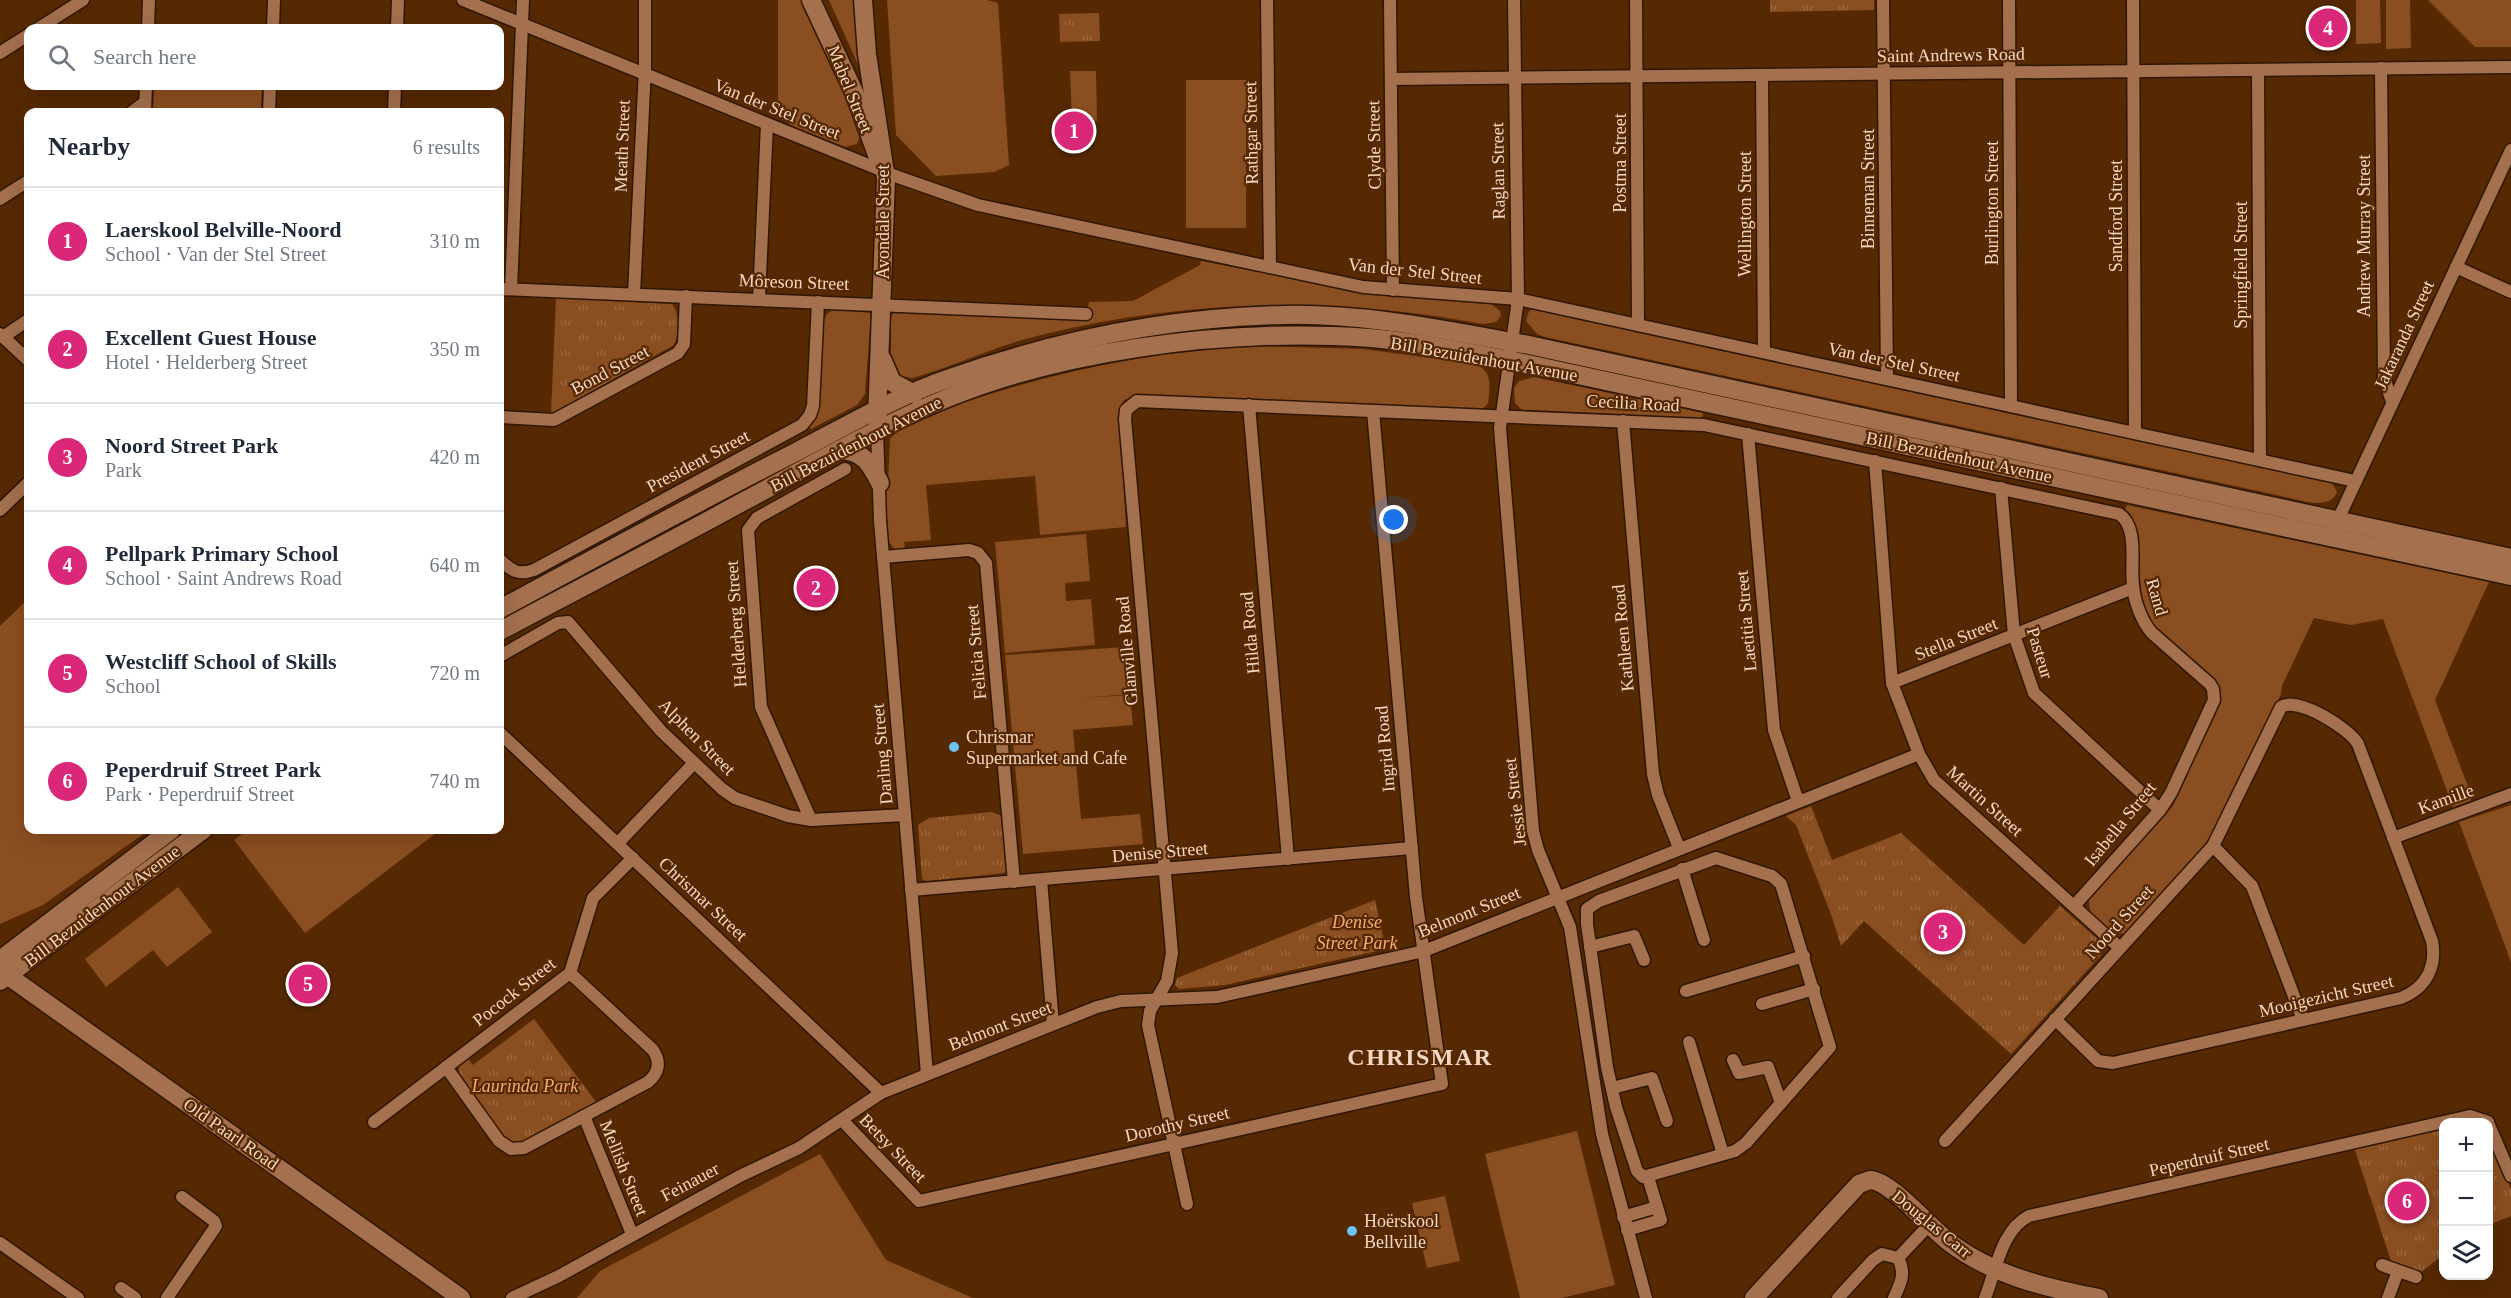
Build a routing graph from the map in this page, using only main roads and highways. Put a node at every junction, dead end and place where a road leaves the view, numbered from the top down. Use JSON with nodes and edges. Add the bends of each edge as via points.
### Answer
{"nodes":[{"id":1,"x":811,"y":0,"type":"edge"},
{"id":2,"x":863,"y":0,"type":"edge"},
{"id":3,"x":885,"y":173,"type":"junction"},
{"id":4,"x":1511,"y":351,"type":"junction"},
{"id":5,"x":880,"y":355,"type":"junction"},
{"id":6,"x":914,"y":394,"type":"junction"},
{"id":7,"x":878,"y":410,"type":"junction"},
{"id":8,"x":877,"y":430,"type":"junction"},
{"id":9,"x":841,"y":450,"type":"junction"},
{"id":10,"x":880,"y":483,"type":"road end"},
{"id":11,"x":2511,"y":558,"type":"edge"},
{"id":12,"x":2511,"y":576,"type":"edge"},
{"id":13,"x":504,"y":607,"type":"edge"},
{"id":14,"x":504,"y":629,"type":"edge"},
{"id":15,"x":166,"y":834,"type":"edge"},
{"id":16,"x":197,"y":834,"type":"edge"},
{"id":17,"x":2,"y":972,"type":"edge"},
{"id":18,"x":461,"y":1298,"type":"edge"},
{"id":19,"x":1754,"y":1298,"type":"edge"},
{"id":20,"x":2099,"y":1298,"type":"edge"}],
"edges":[{"from":1,"to":3,"type":"main road","name":"Mabel Street","via":[[854,92]]},
{"from":2,"to":3,"type":"main road","name":"Avondale Street"},
{"from":3,"to":5,"type":"main road","name":"Avondale Street"},
{"from":4,"to":6,"type":"main road","name":"Bill Bezuidenhout Avenue","via":[[1412,325],[1361,319],[1285,315],[1179,322],[1106,333],[1024,354]]},
{"from":4,"to":8,"type":"main road","name":"Bill Bezuidenhout Avenue","via":[[1333,336],[1181,341],[1025,372],[951,396]]},
{"from":4,"to":11,"type":"main road","name":"Bill Bezuidenhout Avenue"},
{"from":4,"to":12,"type":"main road","name":"Bill Bezuidenhout Avenue"},
{"from":5,"to":6,"type":"main road","via":[[892,382]]},
{"from":5,"to":7,"type":"main road","name":"Avondale Street"},
{"from":6,"to":7,"type":"main road","name":"Bill Bezuidenhout Avenue"},
{"from":7,"to":8,"type":"main road","name":"Avondale Street"},
{"from":7,"to":13,"type":"main road","name":"Bill Bezuidenhout Avenue"},
{"from":8,"to":9,"type":"main road","name":"Bill Bezuidenhout Avenue"},
{"from":9,"to":10,"type":"main road","via":[[854,451],[867,459]]},
{"from":9,"to":14,"type":"main road","name":"Bill Bezuidenhout Avenue"},
{"from":15,"to":17,"type":"main road","name":"Bill Bezuidenhout Avenue"},
{"from":16,"to":17,"type":"main road","name":"Bill Bezuidenhout Avenue"},
{"from":17,"to":18,"type":"main road","name":"Old Paarl Road"},
{"from":19,"to":20,"type":"main road","name":"Douglas Carr","via":[[1859,1184],[1870,1180],[1884,1184],[1961,1251],[1996,1270]]}]}
